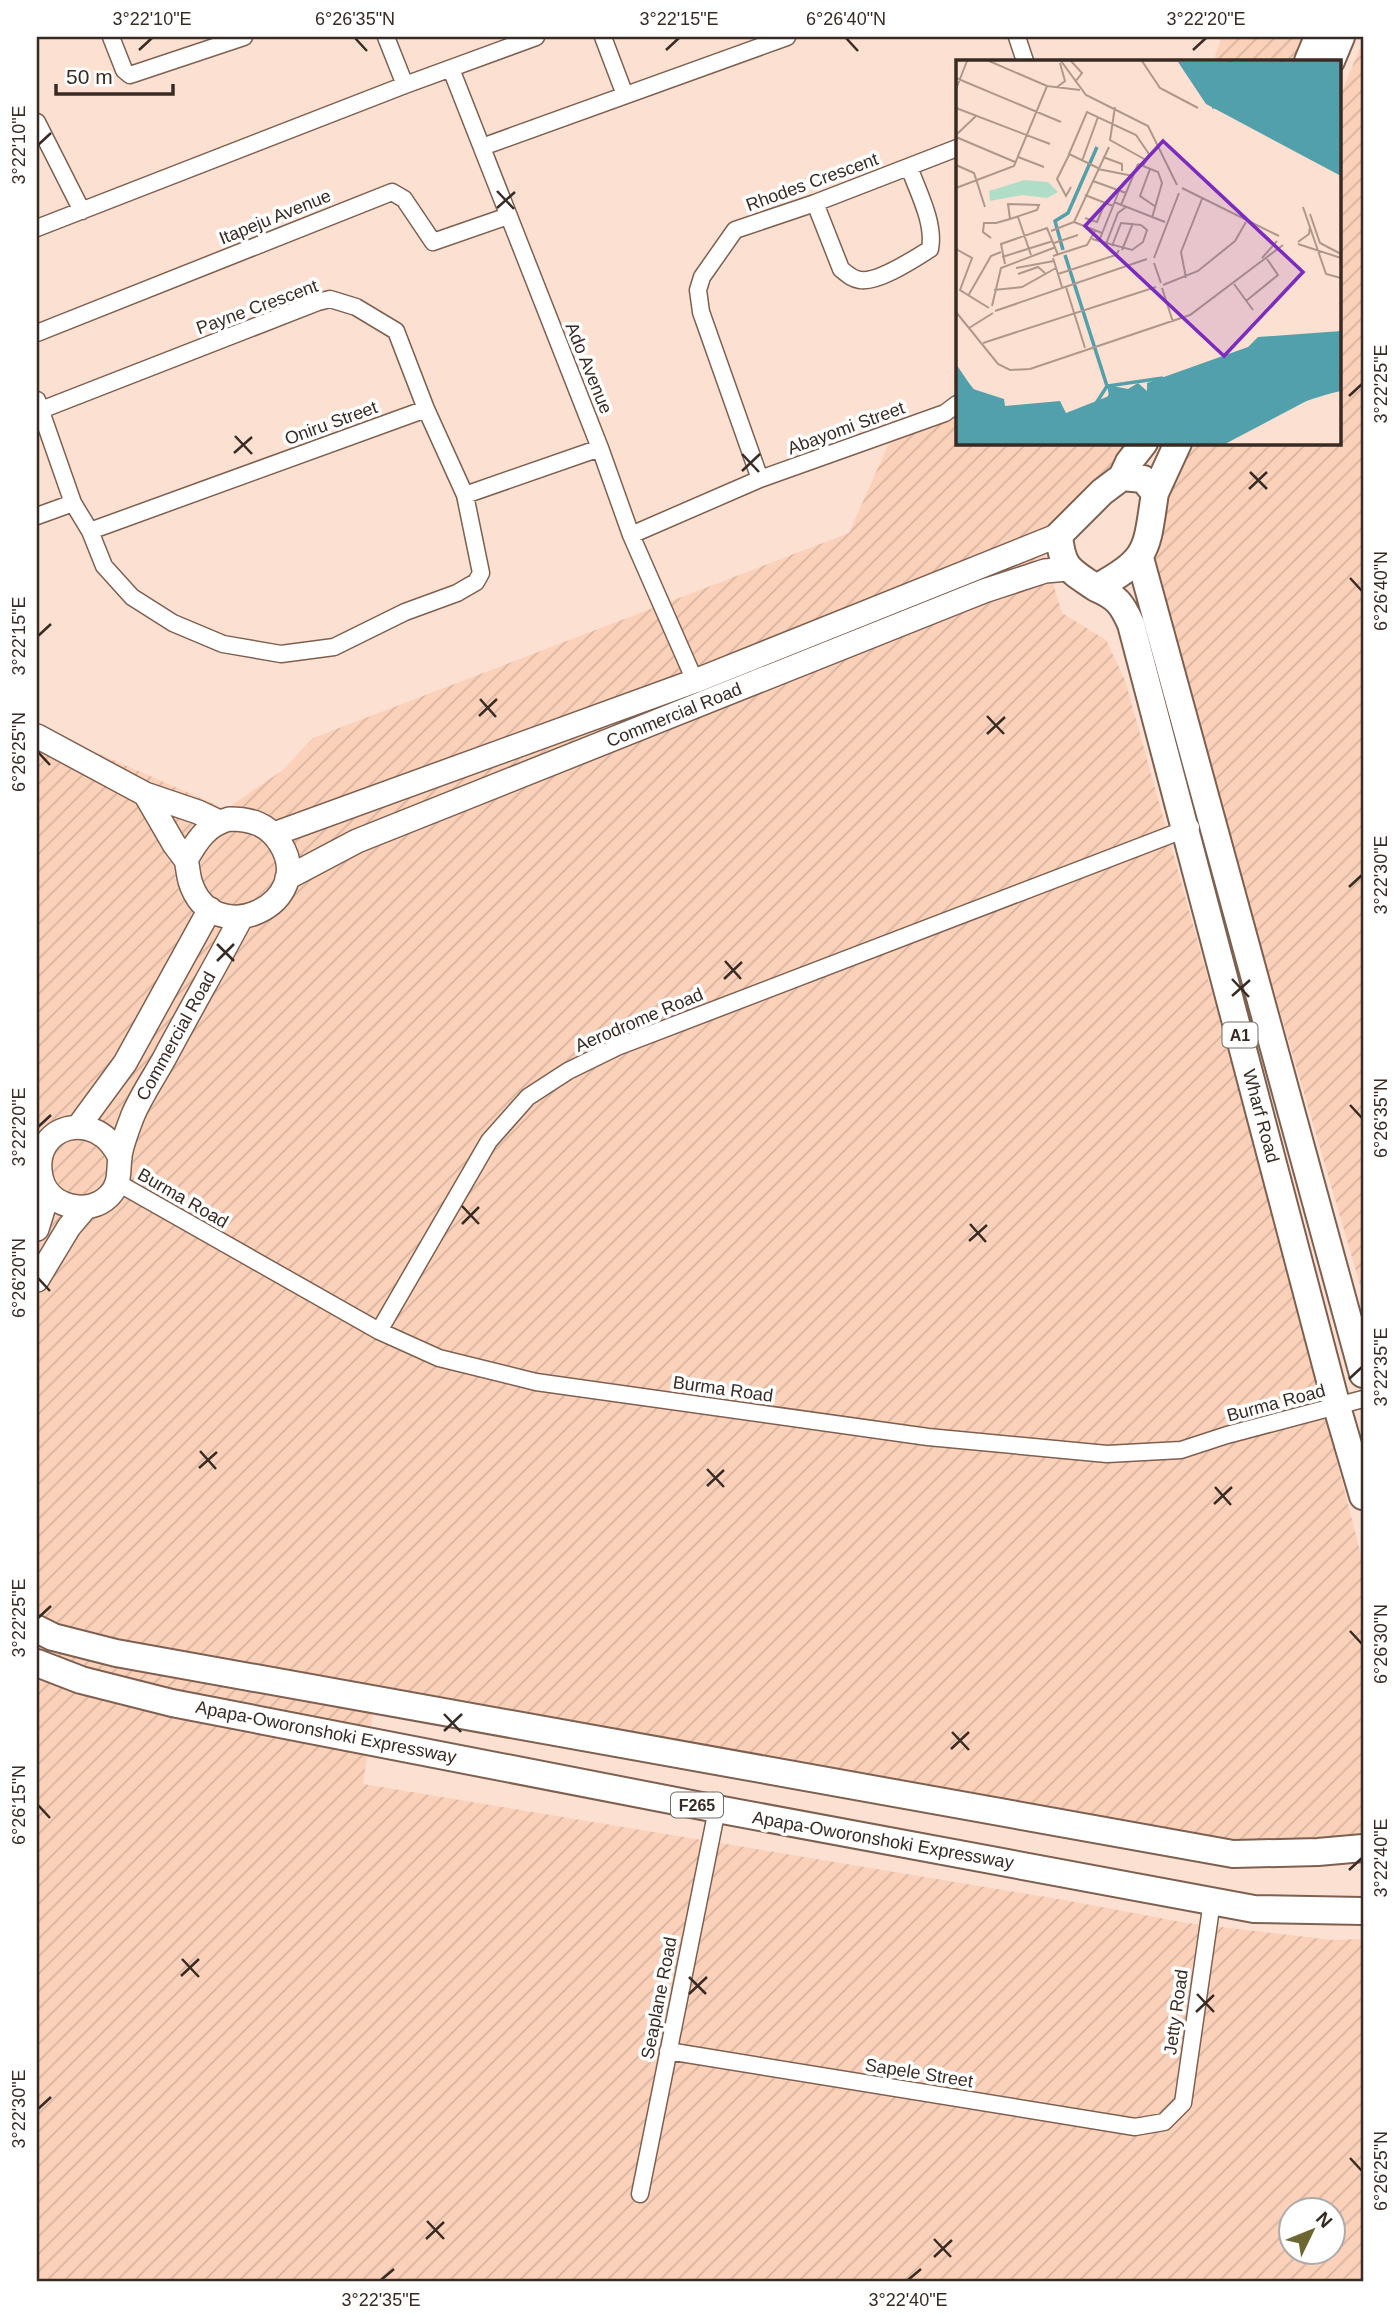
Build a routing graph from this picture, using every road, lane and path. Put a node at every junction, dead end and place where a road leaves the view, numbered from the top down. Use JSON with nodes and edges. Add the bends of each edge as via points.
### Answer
{"nodes":[{"id":1,"x":111,"y":37,"type":"edge"},
{"id":2,"x":243,"y":37,"type":"edge"},
{"id":3,"x":386,"y":37,"type":"edge"},
{"id":4,"x":536,"y":37,"type":"edge"},
{"id":5,"x":603,"y":37,"type":"edge"},
{"id":6,"x":787,"y":37,"type":"edge"},
{"id":7,"x":1017,"y":37,"type":"edge"},
{"id":8,"x":1318,"y":37,"type":"edge"},
{"id":9,"x":1340,"y":37,"type":"edge"},
{"id":10,"x":1025,"y":60,"type":"edge"},
{"id":11,"x":1308,"y":60,"type":"edge"},
{"id":12,"x":1331,"y":60,"type":"edge"},
{"id":13,"x":452,"y":69,"type":"junction"},
{"id":14,"x":405,"y":85,"type":"junction"},
{"id":15,"x":625,"y":95,"type":"junction"},
{"id":16,"x":38,"y":129,"type":"edge"},
{"id":17,"x":482,"y":147,"type":"junction"},
{"id":18,"x":956,"y":148,"type":"edge"},
{"id":19,"x":909,"y":167,"type":"junction"},
{"id":20,"x":816,"y":203,"type":"junction"},
{"id":21,"x":82,"y":211,"type":"junction"},
{"id":22,"x":508,"y":216,"type":"junction"},
{"id":23,"x":37,"y":228,"type":"edge"},
{"id":24,"x":37,"y":333,"type":"edge"},
{"id":25,"x":39,"y":405,"type":"edge"},
{"id":26,"x":956,"y":405,"type":"edge"},
{"id":27,"x":426,"y":409,"type":"junction"},
{"id":28,"x":1143,"y":444,"type":"edge"},
{"id":29,"x":1178,"y":444,"type":"edge"},
{"id":30,"x":600,"y":448,"type":"junction"},
{"id":31,"x":1122,"y":477,"type":"junction"},
{"id":32,"x":761,"y":479,"type":"junction"},
{"id":33,"x":1155,"y":493,"type":"junction"},
{"id":34,"x":465,"y":495,"type":"junction"},
{"id":35,"x":73,"y":503,"type":"junction"},
{"id":36,"x":37,"y":516,"type":"edge"},
{"id":37,"x":90,"y":531,"type":"junction"},
{"id":38,"x":631,"y":535,"type":"junction"},
{"id":39,"x":1059,"y":535,"type":"junction"},
{"id":40,"x":1140,"y":558,"type":"junction"},
{"id":41,"x":1068,"y":569,"type":"junction"},
{"id":42,"x":1096,"y":588,"type":"junction"},
{"id":43,"x":695,"y":681,"type":"junction"},
{"id":44,"x":37,"y":736,"type":"edge"},
{"id":45,"x":145,"y":794,"type":"junction"},
{"id":46,"x":1212,"y":819,"type":"junction"},
{"id":47,"x":219,"y":822,"type":"junction"},
{"id":48,"x":1186,"y":829,"type":"junction"},
{"id":49,"x":274,"y":834,"type":"junction"},
{"id":50,"x":187,"y":860,"type":"junction"},
{"id":51,"x":287,"y":878,"type":"junction"},
{"id":52,"x":210,"y":909,"type":"junction"},
{"id":53,"x":241,"y":918,"type":"junction"},
{"id":54,"x":78,"y":1126,"type":"junction"},
{"id":55,"x":41,"y":1144,"type":"edge"},
{"id":56,"x":120,"y":1158,"type":"junction"},
{"id":57,"x":118,"y":1183,"type":"junction"},
{"id":58,"x":48,"y":1193,"type":"junction"},
{"id":59,"x":85,"y":1208,"type":"junction"},
{"id":60,"x":37,"y":1229,"type":"edge"},
{"id":61,"x":37,"y":1280,"type":"edge"},
{"id":62,"x":379,"y":1331,"type":"junction"},
{"id":63,"x":1363,"y":1374,"type":"edge"},
{"id":64,"x":1363,"y":1399,"type":"edge"},
{"id":65,"x":1337,"y":1406,"type":"junction"},
{"id":66,"x":1363,"y":1496,"type":"edge"},
{"id":67,"x":37,"y":1629,"type":"edge"},
{"id":68,"x":37,"y":1662,"type":"edge"},
{"id":69,"x":717,"y":1809,"type":"junction"},
{"id":70,"x":1363,"y":1848,"type":"edge"},
{"id":71,"x":1212,"y":1900,"type":"junction"},
{"id":72,"x":1363,"y":1911,"type":"edge"},
{"id":73,"x":668,"y":2051,"type":"junction"},
{"id":74,"x":1164,"y":2122,"type":"joint"},
{"id":75,"x":639,"y":2194,"type":"dead end"}],
"edges":[{"from":1,"to":2,"type":"street","via":[[130,75]]},
{"from":3,"to":14,"type":"street"},
{"from":4,"to":13,"type":"street"},
{"from":5,"to":15,"type":"street"},
{"from":6,"to":15,"type":"street"},
{"from":7,"to":10,"type":"street"},
{"from":8,"to":11,"type":"main road"},
{"from":9,"to":12,"type":"main road"},
{"from":13,"to":14,"type":"street"},
{"from":13,"to":17,"type":"street","name":"Ado Avenue"},
{"from":14,"to":21,"type":"street"},
{"from":15,"to":17,"type":"street"},
{"from":16,"to":21,"type":"street"},
{"from":17,"to":22,"type":"street","name":"Ado Avenue"},
{"from":18,"to":19,"type":"street","name":"Rhodes Crescent"},
{"from":19,"to":20,"type":"street","name":"Rhodes Crescent"},
{"from":19,"to":20,"type":"street","via":[[931,241],[930,249],[898,270],[862,281],[849,277],[841,270]]},
{"from":20,"to":32,"type":"street","name":"Rhodes Crescent","via":[[735,230],[698,290],[701,312]]},
{"from":21,"to":23,"type":"street"},
{"from":22,"to":24,"type":"street","name":"Itapeju Avenue","via":[[433,242],[404,199],[392,192]]},
{"from":22,"to":30,"type":"street","name":"Ado Avenue"},
{"from":25,"to":27,"type":"street","name":"Payne Crescent","via":[[330,299],[356,307],[396,331]]},
{"from":25,"to":35,"type":"street"},
{"from":26,"to":32,"type":"street","name":"Abayomi Street","via":[[945,413]]},
{"from":27,"to":34,"type":"street","name":"Payne Crescent"},
{"from":27,"to":37,"type":"street","name":"Oniru Street"},
{"from":28,"to":31,"type":"main road"},
{"from":29,"to":33,"type":"main road"},
{"from":30,"to":34,"type":"street"},
{"from":30,"to":38,"type":"street","name":"Ado Avenue"},
{"from":31,"to":33,"type":"main road","via":[[1143,479]]},
{"from":31,"to":39,"type":"main road"},
{"from":32,"to":38,"type":"street","name":"Abayomi Street"},
{"from":33,"to":40,"type":"main road","via":[[1147,547]]},
{"from":34,"to":37,"type":"street","name":"Payne Crescent","via":[[480,561],[476,582],[334,647],[281,654],[223,644],[142,604],[104,566]]},
{"from":35,"to":36,"type":"street"},
{"from":35,"to":37,"type":"street"},
{"from":38,"to":43,"type":"street","name":"Ado Avenue"},
{"from":39,"to":41,"type":"main road"},
{"from":39,"to":43,"type":"main road","name":"Commercial Road"},
{"from":40,"to":42,"type":"main road"},
{"from":40,"to":46,"type":"main road","name":"Wharf Road","number":"A1"},
{"from":41,"to":42,"type":"main road"},
{"from":41,"to":51,"type":"main road","name":"Commercial Road","via":[[1045,571],[984,591],[358,841]]},
{"from":42,"to":48,"type":"main road","name":"Wharf Road","number":"A1","via":[[1112,594],[1131,624]]},
{"from":43,"to":49,"type":"main road","name":"Commercial Road"},
{"from":44,"to":45,"type":"main road"},
{"from":45,"to":47,"type":"main road"},
{"from":45,"to":50,"type":"main road"},
{"from":46,"to":48,"type":"street","name":"Aerodrome Road"},
{"from":46,"to":63,"type":"main road","name":"Wharf Road","number":"A1"},
{"from":47,"to":49,"type":"main road","via":[[246,819]]},
{"from":47,"to":50,"type":"main road","via":[[201,835]]},
{"from":48,"to":62,"type":"street","name":"Aerodrome Road","via":[[617,1047],[568,1072],[528,1097],[489,1141]]},
{"from":48,"to":65,"type":"main road","name":"Wharf Road","number":"A1"},
{"from":49,"to":51,"type":"main road","via":[[283,847]]},
{"from":50,"to":52,"type":"main road","via":[[190,882]]},
{"from":51,"to":53,"type":"main road","via":[[271,906]]},
{"from":52,"to":53,"type":"main road"},
{"from":52,"to":54,"type":"main road","name":"Commercial Road","via":[[125,1063]]},
{"from":53,"to":56,"type":"main road","name":"Commercial Road","via":[[133,1115]]},
{"from":54,"to":55,"type":"main road"},
{"from":54,"to":56,"type":"main road","via":[[104,1135]]},
{"from":55,"to":58,"type":"main road","via":[[42,1181]]},
{"from":56,"to":57,"type":"main road"},
{"from":57,"to":59,"type":"main road","via":[[99,1204]]},
{"from":57,"to":62,"type":"street","name":"Burma Road"},
{"from":58,"to":59,"type":"main road","via":[[59,1202]]},
{"from":58,"to":60,"type":"main road"},
{"from":59,"to":61,"type":"main road"},
{"from":62,"to":65,"type":"street","name":"Burma Road","via":[[439,1358],[536,1382],[928,1437],[1107,1454],[1181,1450]]},
{"from":64,"to":65,"type":"street","name":"Burma Road"},
{"from":65,"to":66,"type":"main road","name":"Wharf Road","number":"A1"},
{"from":67,"to":70,"type":"main road","via":[[116,1653],[1233,1854]]},
{"from":68,"to":69,"type":"main road","name":"Apapa-Oworonshoki Expressway","number":"F265","via":[[80,1679],[172,1703]]},
{"from":69,"to":71,"type":"main road","name":"Apapa-Oworonshoki Expressway","number":"F265"},
{"from":69,"to":73,"type":"street","name":"Seaplane Road"},
{"from":71,"to":72,"type":"main road","name":"Apapa-Oworonshoki Expressway","number":"F265","via":[[1254,1909]]},
{"from":71,"to":74,"type":"street","name":"Jetty Road","via":[[1183,2103]]},
{"from":73,"to":74,"type":"street","name":"Sapele Street","via":[[1135,2127]]},
{"from":73,"to":75,"type":"street","name":"Seaplane Road"}]}
